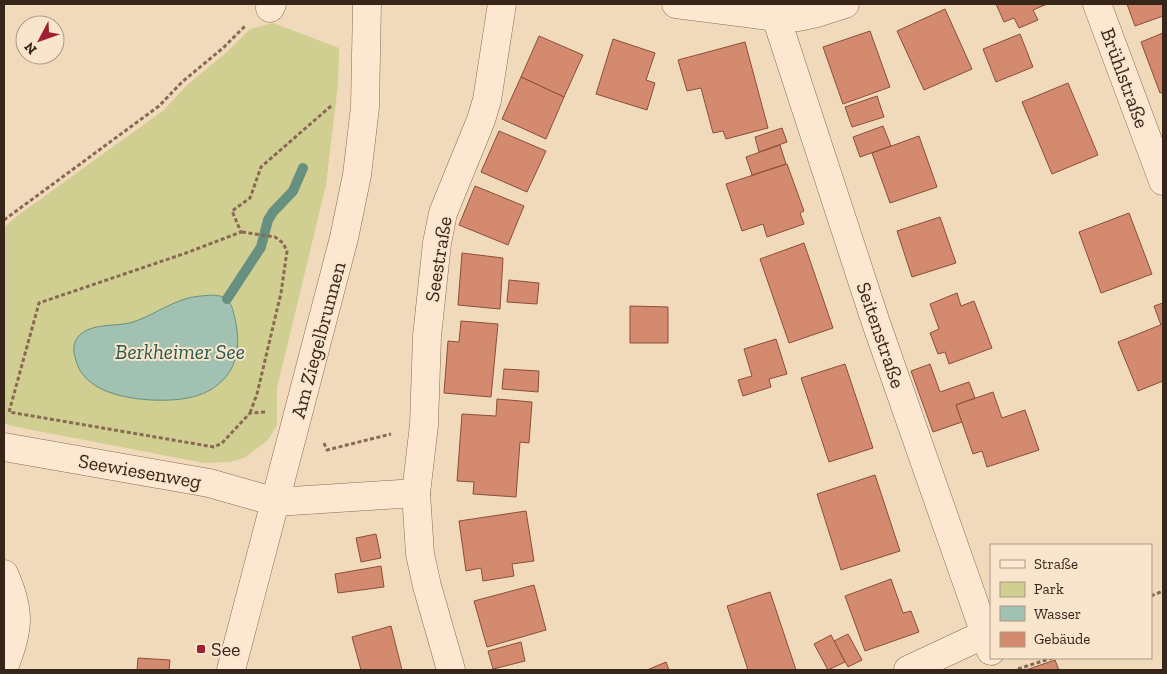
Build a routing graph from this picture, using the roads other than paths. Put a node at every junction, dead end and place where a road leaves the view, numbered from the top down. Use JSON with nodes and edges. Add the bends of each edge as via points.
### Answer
{"nodes":[{"id":1,"x":367,"y":4,"type":"edge"},
{"id":2,"x":502,"y":4,"type":"edge"},
{"id":3,"x":676,"y":4,"type":"edge"},
{"id":4,"x":845,"y":4,"type":"edge"},
{"id":5,"x":1097,"y":4,"type":"edge"},
{"id":6,"x":776,"y":17,"type":"junction"},
{"id":7,"x":1163,"y":181,"type":"edge"},
{"id":8,"x":4,"y":446,"type":"edge"},
{"id":9,"x":416,"y":493,"type":"junction"},
{"id":10,"x":276,"y":502,"type":"junction"},
{"id":11,"x":4,"y":574,"type":"edge"},
{"id":12,"x":990,"y":648,"type":"edge"},
{"id":13,"x":4,"y":667,"type":"edge"},
{"id":14,"x":231,"y":670,"type":"edge"},
{"id":15,"x":451,"y":670,"type":"edge"},
{"id":16,"x":908,"y":670,"type":"edge"}],
"edges":[{"from":1,"to":10,"type":"street","name":"Am Ziegelbrunnen","via":[[365,107],[357,175],[344,238]]},
{"from":2,"to":9,"type":"street","name":"Seestraße","via":[[487,100],[444,214],[437,243]]},
{"from":3,"to":6,"type":"street"},
{"from":4,"to":6,"type":"street","via":[[798,17]]},
{"from":5,"to":7,"type":"street","name":"Brühlstraße"},
{"from":6,"to":12,"type":"street","name":"Seitenstraße","via":[[878,329]]},
{"from":8,"to":10,"type":"street","name":"Seewiesenweg","via":[[209,484]]},
{"from":9,"to":10,"type":"street"},
{"from":9,"to":15,"type":"street","name":"Seestraße","via":[[420,554]]},
{"from":10,"to":14,"type":"street","name":"Am Ziegelbrunnen"},
{"from":11,"to":13,"type":"street","via":[[11,589],[17,619],[16,635]]},
{"from":12,"to":16,"type":"street"}]}
